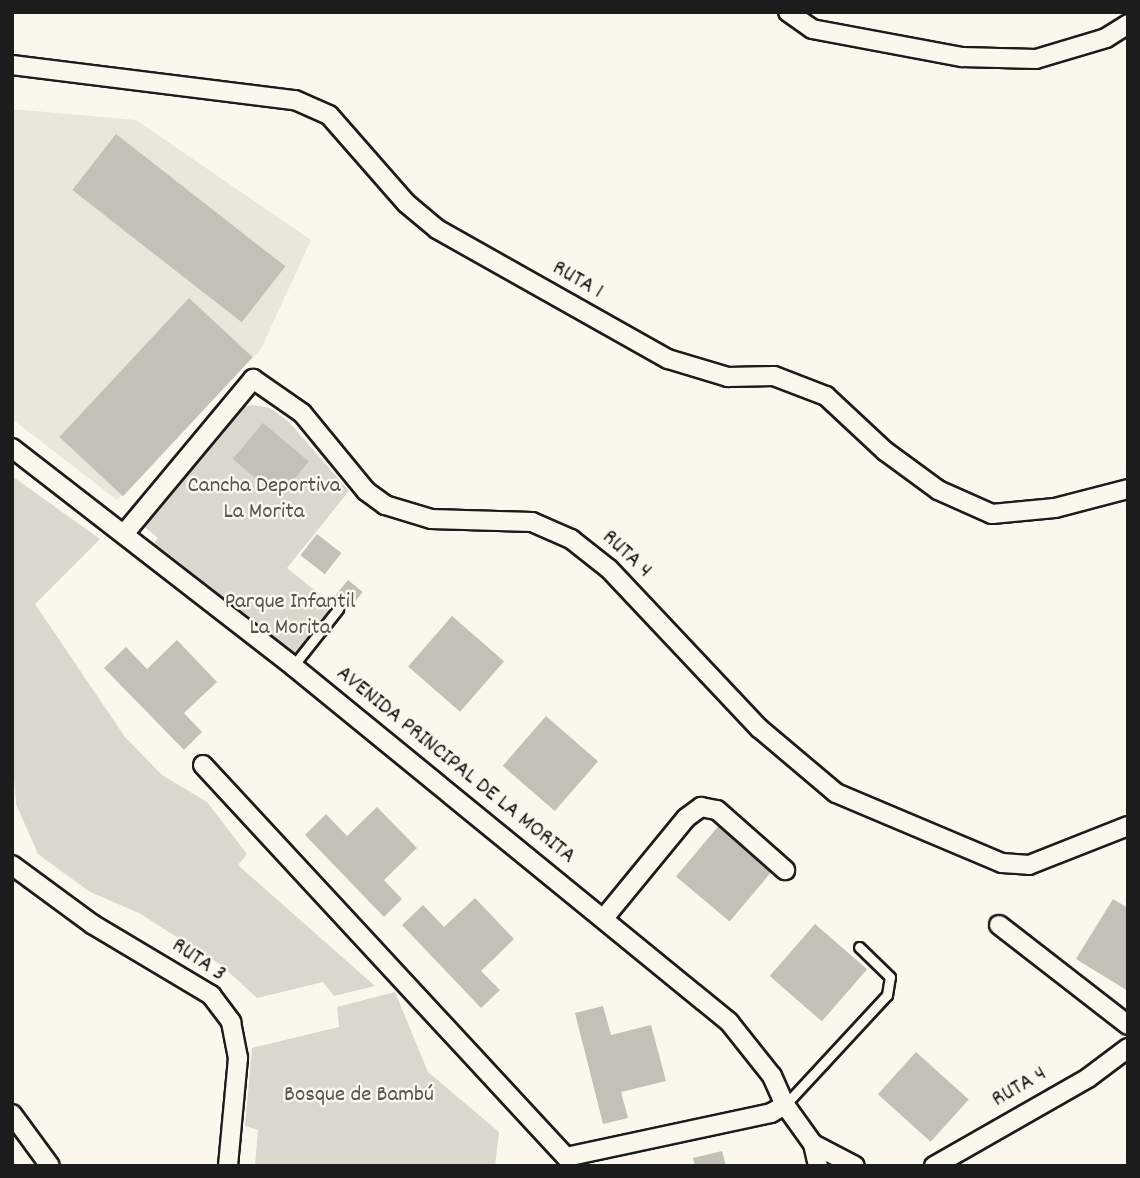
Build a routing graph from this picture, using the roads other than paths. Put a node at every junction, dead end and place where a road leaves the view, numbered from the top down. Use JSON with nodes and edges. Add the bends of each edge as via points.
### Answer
{"nodes":[{"id":1,"x":788,"y":12,"type":"edge"},
{"id":2,"x":1128,"y":24,"type":"edge"},
{"id":3,"x":12,"y":65,"type":"edge"},
{"id":4,"x":12,"y":448,"type":"edge"},
{"id":5,"x":1128,"y":489,"type":"edge"},
{"id":6,"x":124,"y":534,"type":"junction"},
{"id":7,"x":338,"y":609,"type":"dead end"},
{"id":8,"x":293,"y":666,"type":"junction"},
{"id":9,"x":203,"y":765,"type":"dead end"},
{"id":10,"x":1128,"y":827,"type":"edge"},
{"id":11,"x":12,"y":865,"type":"edge"},
{"id":12,"x":785,"y":870,"type":"dead end"},
{"id":13,"x":604,"y":918,"type":"junction"},
{"id":14,"x":999,"y":925,"type":"dead end"},
{"id":15,"x":859,"y":947,"type":"dead end"},
{"id":16,"x":1128,"y":1025,"type":"edge"},
{"id":17,"x":1128,"y":1048,"type":"edge"},
{"id":18,"x":785,"y":1105,"type":"junction"},
{"id":19,"x":12,"y":1114,"type":"edge"},
{"id":20,"x":813,"y":1144,"type":"junction"},
{"id":21,"x":567,"y":1161,"type":"edge"},
{"id":22,"x":50,"y":1166,"type":"edge"},
{"id":23,"x":228,"y":1166,"type":"edge"},
{"id":24,"x":818,"y":1166,"type":"edge"},
{"id":25,"x":855,"y":1166,"type":"edge"},
{"id":26,"x":934,"y":1166,"type":"edge"}],
"edges":[{"from":1,"to":2,"type":"street","via":[[812,29],[892,47],[987,58],[1036,59],[1106,38]]},
{"from":3,"to":5,"type":"street","name":"RUTA 1","via":[[295,100],[328,115],[406,203],[437,229],[668,359],[728,377],[774,376],[826,396],[885,451],[938,490],[992,514],[1055,508]]},
{"from":4,"to":6,"type":"street","name":"AVENIDA PRINCIPAL DE LA MORITA"},
{"from":6,"to":8,"type":"street","name":"AVENIDA PRINCIPAL DE LA MORITA"},
{"from":6,"to":10,"type":"street","name":"RUTA 4","via":[[253,379],[302,413],[366,491],[385,505],[431,519],[532,522],[571,539],[609,569],[759,728],[836,793],[1002,863],[1028,865]]},
{"from":7,"to":8,"type":"lane"},
{"from":8,"to":13,"type":"street","name":"AVENIDA PRINCIPAL DE LA MORITA"},
{"from":9,"to":21,"type":"street"},
{"from":11,"to":23,"type":"street","name":"RUTA 3","via":[[92,924],[211,995],[230,1022],[238,1058]]},
{"from":12,"to":13,"type":"street","via":[[717,810],[701,807],[685,818]]},
{"from":13,"to":18,"type":"street","name":"AVENIDA PRINCIPAL DE LA MORITA","via":[[729,1022],[772,1076]]},
{"from":14,"to":16,"type":"street"},
{"from":15,"to":18,"type":"lane","via":[[890,977],[887,995]]},
{"from":17,"to":26,"type":"street","name":"RUTA 4","via":[[1088,1078]]},
{"from":18,"to":20,"type":"street","name":"AVENIDA PRINCIPAL DE LA MORITA"},
{"from":18,"to":21,"type":"street","via":[[771,1113]]},
{"from":19,"to":22,"type":"street"},
{"from":20,"to":24,"type":"street","name":"AVENIDA PRINCIPAL DE LA MORITA"},
{"from":20,"to":25,"type":"street"}]}
